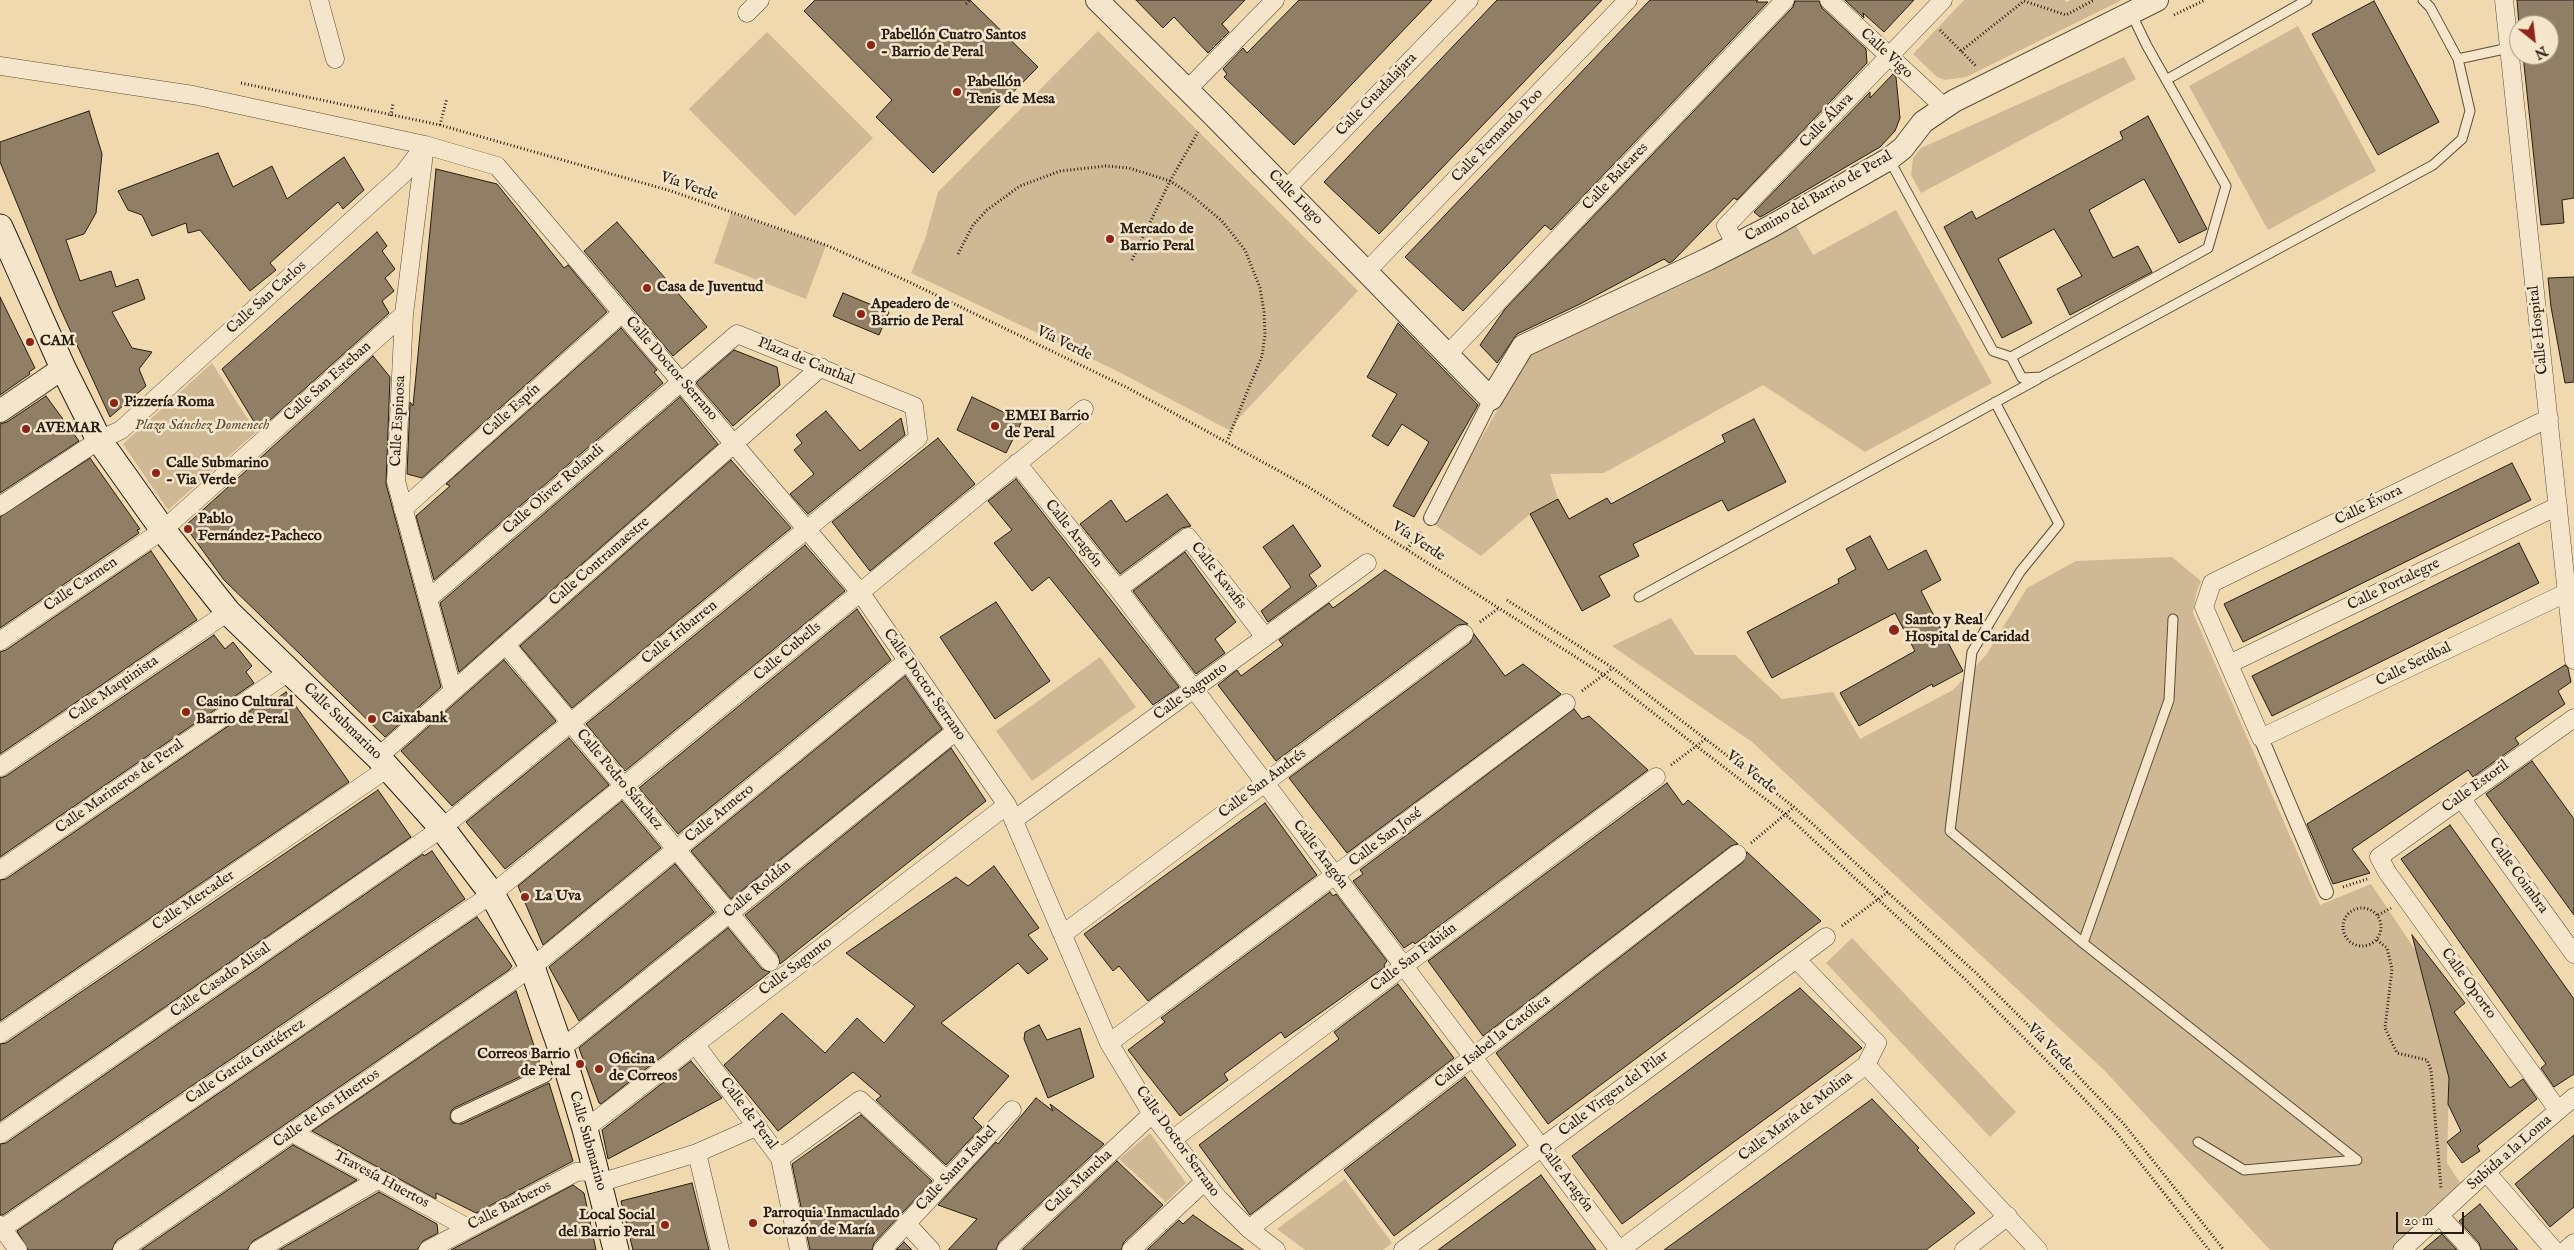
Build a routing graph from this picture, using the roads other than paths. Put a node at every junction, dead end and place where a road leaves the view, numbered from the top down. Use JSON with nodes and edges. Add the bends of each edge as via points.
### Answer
{"nodes":[{"id":1,"x":318,"y":0,"type":"edge"},
{"id":2,"x":760,"y":0,"type":"edge"},
{"id":3,"x":1097,"y":0,"type":"edge"},
{"id":4,"x":1275,"y":0,"type":"edge"},
{"id":5,"x":1468,"y":0,"type":"edge"},
{"id":6,"x":1628,"y":0,"type":"edge"},
{"id":7,"x":1785,"y":0,"type":"edge"},
{"id":8,"x":1829,"y":0,"type":"edge"},
{"id":9,"x":1944,"y":0,"type":"edge"},
{"id":10,"x":2157,"y":0,"type":"edge"},
{"id":11,"x":2307,"y":0,"type":"edge"},
{"id":12,"x":2423,"y":0,"type":"edge"},
{"id":13,"x":2504,"y":0,"type":"edge"},
{"id":14,"x":748,"y":13,"type":"dead end"},
{"id":15,"x":2131,"y":13,"type":"junction"},
{"id":16,"x":2509,"y":48,"type":"joint"},
{"id":17,"x":1889,"y":56,"type":"junction"},
{"id":18,"x":335,"y":59,"type":"dead end"},
{"id":19,"x":2458,"y":59,"type":"junction"},
{"id":20,"x":2511,"y":65,"type":"edge"},
{"id":21,"x":0,"y":66,"type":"edge"},
{"id":22,"x":2166,"y":80,"type":"junction"},
{"id":23,"x":1188,"y":89,"type":"junction"},
{"id":24,"x":1944,"y":107,"type":"junction"},
{"id":25,"x":425,"y":145,"type":"junction"},
{"id":26,"x":1889,"y":159,"type":"junction"},
{"id":27,"x":1286,"y":189,"type":"junction"},
{"id":28,"x":2,"y":236,"type":"edge"},
{"id":29,"x":1736,"y":245,"type":"junction"},
{"id":30,"x":1367,"y":271,"type":"junction"},
{"id":31,"x":622,"y":313,"type":"junction"},
{"id":32,"x":404,"y":314,"type":"junction"},
{"id":33,"x":1447,"y":354,"type":"junction"},
{"id":34,"x":2011,"y":358,"type":"junction"},
{"id":35,"x":821,"y":367,"type":"junction"},
{"id":36,"x":63,"y":368,"type":"junction"},
{"id":37,"x":2041,"y":377,"type":"junction"},
{"id":38,"x":680,"y":381,"type":"junction"},
{"id":39,"x":1492,"y":399,"type":"junction"},
{"id":40,"x":1995,"y":402,"type":"junction"},
{"id":41,"x":1084,"y":409,"type":"dead end"},
{"id":42,"x":0,"y":411,"type":"edge"},
{"id":43,"x":2549,"y":418,"type":"junction"},
{"id":44,"x":918,"y":438,"type":"joint"},
{"id":45,"x":99,"y":440,"type":"junction"},
{"id":46,"x":735,"y":443,"type":"junction"},
{"id":47,"x":1017,"y":463,"type":"junction"},
{"id":48,"x":0,"y":506,"type":"edge"},
{"id":49,"x":2558,"y":506,"type":"junction"},
{"id":50,"x":403,"y":509,"type":"junction"},
{"id":51,"x":1431,"y":518,"type":"dead end"},
{"id":52,"x":806,"y":529,"type":"junction"},
{"id":53,"x":162,"y":530,"type":"junction"},
{"id":54,"x":1367,"y":563,"type":"dead end"},
{"id":55,"x":1118,"y":590,"type":"junction"},
{"id":56,"x":860,"y":592,"type":"junction"},
{"id":57,"x":2568,"y":592,"type":"junction"},
{"id":58,"x":1638,"y":597,"type":"dead end"},
{"id":59,"x":428,"y":599,"type":"junction"},
{"id":60,"x":228,"y":612,"type":"junction"},
{"id":61,"x":2173,"y":619,"type":"dead end"},
{"id":62,"x":1464,"y":634,"type":"road end"},
{"id":63,"x":1265,"y":637,"type":"junction"},
{"id":64,"x":0,"y":641,"type":"edge"},
{"id":65,"x":506,"y":644,"type":"junction"},
{"id":66,"x":2574,"y":660,"type":"edge"},
{"id":67,"x":907,"y":661,"type":"junction"},
{"id":68,"x":2229,"y":664,"type":"junction"},
{"id":69,"x":290,"y":671,"type":"junction"},
{"id":70,"x":1194,"y":690,"type":"junction"},
{"id":71,"x":453,"y":691,"type":"junction"},
{"id":72,"x":1566,"y":704,"type":"road end"},
{"id":73,"x":2574,"y":718,"type":"edge"},
{"id":74,"x":570,"y":722,"type":"junction"},
{"id":75,"x":956,"y":731,"type":"junction"},
{"id":76,"x":2261,"y":738,"type":"junction"},
{"id":77,"x":383,"y":762,"type":"junction"},
{"id":78,"x":0,"y":767,"type":"edge"},
{"id":79,"x":1656,"y":777,"type":"road end"},
{"id":80,"x":1265,"y":783,"type":"junction"},
{"id":81,"x":624,"y":787,"type":"junction"},
{"id":82,"x":2461,"y":798,"type":"junction"},
{"id":83,"x":1011,"y":812,"type":"junction"},
{"id":84,"x":442,"y":828,"type":"junction"},
{"id":85,"x":676,"y":850,"type":"junction"},
{"id":86,"x":1737,"y":854,"type":"road end"},
{"id":87,"x":2383,"y":864,"type":"joint"},
{"id":88,"x":0,"y":870,"type":"edge"},
{"id":89,"x":1335,"y":875,"type":"junction"},
{"id":90,"x":2326,"y":892,"type":"road end"},
{"id":91,"x":492,"y":894,"type":"junction"},
{"id":92,"x":730,"y":914,"type":"junction"},
{"id":93,"x":1063,"y":934,"type":"junction"},
{"id":94,"x":1826,"y":937,"type":"road end"},
{"id":95,"x":2082,"y":943,"type":"junction"},
{"id":96,"x":2574,"y":954,"type":"edge"},
{"id":97,"x":1796,"y":959,"type":"junction"},
{"id":98,"x":770,"y":962,"type":"dead end"},
{"id":99,"x":532,"y":966,"type":"junction"},
{"id":100,"x":1404,"y":966,"type":"junction"},
{"id":101,"x":0,"y":1034,"type":"edge"},
{"id":102,"x":1109,"y":1043,"type":"junction"},
{"id":103,"x":695,"y":1044,"type":"junction"},
{"id":104,"x":561,"y":1049,"type":"junction"},
{"id":105,"x":1473,"y":1057,"type":"junction"},
{"id":106,"x":1866,"y":1065,"type":"junction"},
{"id":107,"x":545,"y":1075,"type":"dead end"},
{"id":108,"x":2574,"y":1097,"type":"edge"},
{"id":109,"x":1012,"y":1110,"type":"dead end"},
{"id":110,"x":2558,"y":1110,"type":"junction"},
{"id":111,"x":1152,"y":1114,"type":"junction"},
{"id":112,"x":458,"y":1116,"type":"dead end"},
{"id":113,"x":758,"y":1126,"type":"junction"},
{"id":114,"x":584,"y":1129,"type":"junction"},
{"id":115,"x":293,"y":1133,"type":"junction"},
{"id":116,"x":0,"y":1134,"type":"edge"},
{"id":117,"x":1173,"y":1139,"type":"junction"},
{"id":118,"x":2198,"y":1142,"type":"dead end"},
{"id":119,"x":1542,"y":1147,"type":"junction"},
{"id":120,"x":697,"y":1153,"type":"junction"},
{"id":121,"x":780,"y":1158,"type":"junction"},
{"id":122,"x":2486,"y":1172,"type":"junction"},
{"id":123,"x":598,"y":1177,"type":"junction"},
{"id":124,"x":379,"y":1179,"type":"junction"},
{"id":125,"x":947,"y":1180,"type":"junction"},
{"id":126,"x":1205,"y":1181,"type":"junction"},
{"id":127,"x":2446,"y":1211,"type":"junction"},
{"id":128,"x":2008,"y":1216,"type":"junction"},
{"id":129,"x":906,"y":1223,"type":"junction"},
{"id":130,"x":1,"y":1228,"type":"edge"},
{"id":131,"x":468,"y":1228,"type":"junction"},
{"id":132,"x":1249,"y":1229,"type":"junction"},
{"id":133,"x":2574,"y":1243,"type":"edge"},
{"id":134,"x":18,"y":1250,"type":"edge"},
{"id":135,"x":122,"y":1250,"type":"edge"},
{"id":136,"x":258,"y":1250,"type":"edge"},
{"id":137,"x":428,"y":1250,"type":"edge"},
{"id":138,"x":616,"y":1250,"type":"edge"},
{"id":139,"x":720,"y":1250,"type":"edge"},
{"id":140,"x":799,"y":1250,"type":"edge"},
{"id":141,"x":882,"y":1250,"type":"edge"},
{"id":142,"x":931,"y":1250,"type":"edge"},
{"id":143,"x":1006,"y":1250,"type":"edge"},
{"id":144,"x":1131,"y":1250,"type":"edge"},
{"id":145,"x":1276,"y":1250,"type":"edge"},
{"id":146,"x":1402,"y":1250,"type":"edge"},
{"id":147,"x":1620,"y":1250,"type":"edge"},
{"id":148,"x":1964,"y":1250,"type":"edge"},
{"id":149,"x":2038,"y":1250,"type":"edge"},
{"id":150,"x":2402,"y":1250,"type":"edge"},
{"id":151,"x":2471,"y":1250,"type":"edge"},
{"id":152,"x":2554,"y":1250,"type":"edge"},
{"id":153,"x":2566,"y":1250,"type":"edge"}],
"edges":[{"from":1,"to":18,"type":"street"},
{"from":2,"to":14,"type":"street"},
{"from":3,"to":23,"type":"street","name":"Calle Lugo"},
{"from":4,"to":23,"type":"street"},
{"from":5,"to":27,"type":"street","name":"Calle Guadalajara"},
{"from":6,"to":30,"type":"street","name":"Calle Fernando Poo"},
{"from":7,"to":33,"type":"street","name":"Calle Baleares"},
{"from":8,"to":17,"type":"street","name":"Calle Vigo"},
{"from":9,"to":17,"type":"street","name":"Calle Álava"},
{"from":10,"to":15,"type":"street","name":"Camino del Barrio de Peral"},
{"from":11,"to":22,"type":"lane"},
{"from":12,"to":19,"type":"lane"},
{"from":13,"to":16,"type":"street","name":"Calle Hospital"},
{"from":15,"to":22,"type":"lane"},
{"from":15,"to":24,"type":"street","name":"Camino del Barrio de Peral"},
{"from":16,"to":19,"type":"lane"},
{"from":17,"to":24,"type":"street","name":"Calle Vigo"},
{"from":17,"to":29,"type":"street","name":"Calle Álava","via":[[1726,226]]},
{"from":19,"to":37,"type":"lane","via":[[2470,111],[2462,139],[2434,165]]},
{"from":20,"to":43,"type":"street","name":"Calle Hospital"},
{"from":21,"to":25,"type":"street","via":[[193,95]]},
{"from":22,"to":34,"type":"lane","via":[[2226,186],[2208,248]]},
{"from":23,"to":27,"type":"street","name":"Calle Lugo"},
{"from":24,"to":26,"type":"street","name":"Camino del Barrio de Peral","via":[[1924,122],[1903,148]]},
{"from":25,"to":31,"type":"street","name":"Calle Doctor Serrano","via":[[497,166]]},
{"from":25,"to":32,"type":"street","name":"Calle Espinosa"},
{"from":25,"to":45,"type":"street","name":"Calle San Carlos","via":[[403,174],[120,430]]},
{"from":26,"to":29,"type":"street","name":"Camino del Barrio de Peral"},
{"from":26,"to":34,"type":"lane","via":[[1993,351]]},
{"from":27,"to":30,"type":"street","name":"Calle Lugo"},
{"from":28,"to":36,"type":"main road","name":"Calle Submarino"},
{"from":29,"to":39,"type":"street","name":"Camino del Barrio de Peral","via":[[1523,346]]},
{"from":30,"to":33,"type":"street","name":"Calle Lugo"},
{"from":31,"to":38,"type":"street","name":"Calle Doctor Serrano"},
{"from":31,"to":50,"type":"street","name":"Calle Espín"},
{"from":32,"to":50,"type":"street","name":"Calle Espinosa","via":[[396,481]]},
{"from":32,"to":53,"type":"street","name":"Calle San Esteban"},
{"from":33,"to":39,"type":"street","name":"Calle Lugo"},
{"from":34,"to":37,"type":"lane","via":[[2022,378]]},
{"from":35,"to":38,"type":"street","name":"Plaza de Canthal","via":[[737,334]]},
{"from":35,"to":44,"type":"street","name":"Plaza de Canthal","via":[[914,406]]},
{"from":35,"to":46,"type":"street","name":"Calle Contramaestre"},
{"from":36,"to":42,"type":"street"},
{"from":36,"to":45,"type":"main road","name":"Calle Submarino"},
{"from":37,"to":40,"type":"lane"},
{"from":38,"to":46,"type":"street","name":"Calle Doctor Serrano"},
{"from":38,"to":59,"type":"street","name":"Calle Oliver Rolandi"},
{"from":39,"to":51,"type":"street"},
{"from":40,"to":58,"type":"lane"},
{"from":40,"to":95,"type":"lane","via":[[2058,524],[2020,572],[1972,652],[1950,831]]},
{"from":41,"to":47,"type":"street","name":"Calle Cubells"},
{"from":43,"to":49,"type":"street","name":"Calle Hospital"},
{"from":43,"to":68,"type":"street","name":"Calle Évora","via":[[2212,583],[2204,607]]},
{"from":44,"to":52,"type":"street","name":"Calle Iribarren"},
{"from":45,"to":48,"type":"street","name":"Calle San Carlos"},
{"from":45,"to":53,"type":"main road","name":"Calle Submarino"},
{"from":46,"to":52,"type":"street","name":"Calle Doctor Serrano"},
{"from":46,"to":65,"type":"street","name":"Calle Contramaestre"},
{"from":47,"to":55,"type":"street","name":"Calle Aragón"},
{"from":47,"to":56,"type":"street","name":"Calle Cubells"},
{"from":49,"to":57,"type":"street","name":"Calle Hospital"},
{"from":49,"to":68,"type":"street","name":"Calle Portalegre"},
{"from":50,"to":59,"type":"street","name":"Calle Espinosa"},
{"from":52,"to":56,"type":"street","name":"Calle Doctor Serrano"},
{"from":52,"to":74,"type":"street","name":"Calle Iribarren"},
{"from":53,"to":60,"type":"main road","name":"Calle Submarino"},
{"from":53,"to":64,"type":"street","name":"Calle Carmen"},
{"from":54,"to":63,"type":"street","name":"Calle Sagunto"},
{"from":55,"to":63,"type":"street","name":"Calle Kavafis","via":[[1188,537]]},
{"from":55,"to":70,"type":"street","name":"Calle Aragón"},
{"from":56,"to":67,"type":"street","name":"Calle Doctor Serrano"},
{"from":56,"to":81,"type":"street","name":"Calle Cubells"},
{"from":57,"to":66,"type":"street","name":"Calle Hospital"},
{"from":57,"to":76,"type":"street","name":"Calle Setúbal"},
{"from":59,"to":71,"type":"street","name":"Calle Espinosa"},
{"from":60,"to":69,"type":"main road","name":"Calle Submarino"},
{"from":60,"to":78,"type":"street","name":"Calle Maquinista"},
{"from":61,"to":95,"type":"lane","via":[[2169,700]]},
{"from":62,"to":80,"type":"street","name":"Calle San Andrés"},
{"from":63,"to":70,"type":"street","name":"Calle Sagunto"},
{"from":65,"to":71,"type":"street","name":"Calle Contramaestre"},
{"from":65,"to":74,"type":"street","name":"Calle Pedro Sánchez"},
{"from":67,"to":75,"type":"street","name":"Calle Doctor Serrano"},
{"from":67,"to":85,"type":"street","name":"Calle Armero"},
{"from":68,"to":76,"type":"street"},
{"from":69,"to":77,"type":"main road","name":"Calle Submarino"},
{"from":69,"to":88,"type":"street","name":"Calle Marineros de Peral"},
{"from":70,"to":80,"type":"street","name":"Calle Aragón"},
{"from":70,"to":83,"type":"street","name":"Calle Sagunto"},
{"from":71,"to":77,"type":"street","name":"Calle Contramaestre"},
{"from":72,"to":89,"type":"street","name":"Calle San José"},
{"from":73,"to":82,"type":"street","name":"Calle Estoril"},
{"from":74,"to":81,"type":"street","name":"Calle Pedro Sánchez"},
{"from":74,"to":84,"type":"street","name":"Calle Iribarren"},
{"from":75,"to":83,"type":"street","name":"Calle Doctor Serrano"},
{"from":75,"to":92,"type":"street","name":"Calle Roldán"},
{"from":76,"to":90,"type":"street"},
{"from":77,"to":84,"type":"main road","name":"Calle Submarino"},
{"from":77,"to":101,"type":"street","name":"Calle Mercader"},
{"from":79,"to":100,"type":"street","name":"Calle San Fabián"},
{"from":80,"to":89,"type":"street","name":"Calle Aragón"},
{"from":80,"to":93,"type":"street","name":"Calle San Andrés"},
{"from":81,"to":85,"type":"street","name":"Calle Pedro Sánchez"},
{"from":81,"to":91,"type":"street","name":"Calle Cubells"},
{"from":82,"to":87,"type":"street","name":"Calle Estoril"},
{"from":82,"to":96,"type":"street","name":"Calle Coimbra"},
{"from":83,"to":93,"type":"street","name":"Calle Doctor Serrano"},
{"from":83,"to":103,"type":"street","name":"Calle Sagunto"},
{"from":84,"to":91,"type":"main road","name":"Calle Submarino"},
{"from":84,"to":116,"type":"street","name":"Calle Casado Alisal"},
{"from":85,"to":92,"type":"street","name":"Calle Pedro Sánchez"},
{"from":85,"to":99,"type":"street","name":"Calle Armero"},
{"from":86,"to":105,"type":"street","name":"Calle Isabel la Católica"},
{"from":87,"to":110,"type":"street","name":"Calle Oporto"},
{"from":89,"to":100,"type":"street","name":"Calle Aragón"},
{"from":89,"to":102,"type":"street","name":"Calle San José"},
{"from":91,"to":99,"type":"main road","name":"Calle Submarino"},
{"from":91,"to":130,"type":"street","name":"Calle García Gutiérrez"},
{"from":92,"to":98,"type":"street","name":"Calle Pedro Sánchez"},
{"from":92,"to":104,"type":"street","name":"Calle Roldán"},
{"from":93,"to":102,"type":"street","name":"Calle Doctor Serrano"},
{"from":94,"to":97,"type":"street","name":"Calle Virgen del Pilar"},
{"from":95,"to":118,"type":"lane","via":[[2357,1160],[2244,1170]]},
{"from":97,"to":106,"type":"street","via":[[1877,1043]]},
{"from":97,"to":119,"type":"street","name":"Calle Virgen del Pilar"},
{"from":99,"to":104,"type":"main road","name":"Calle Submarino"},
{"from":99,"to":115,"type":"street","name":"Calle de los Huertos"},
{"from":100,"to":105,"type":"street","name":"Calle Aragón"},
{"from":100,"to":117,"type":"street","name":"Calle San Fabián"},
{"from":102,"to":111,"type":"street","name":"Calle Doctor Serrano"},
{"from":103,"to":113,"type":"street","name":"Calle de Peral"},
{"from":103,"to":114,"type":"street","name":"Calle Sagunto"},
{"from":104,"to":114,"type":"main road","name":"Calle Submarino"},
{"from":105,"to":119,"type":"street","name":"Calle Aragón"},
{"from":105,"to":132,"type":"street","name":"Calle Isabel la Católica"},
{"from":106,"to":128,"type":"street","name":"Calle María de Molina"},
{"from":106,"to":147,"type":"street","name":"Calle María de Molina"},
{"from":107,"to":112,"type":"street"},
{"from":108,"to":110,"type":"street","name":"Subida a la Loma"},
{"from":109,"to":125,"type":"street","name":"Calle Santa Isabel"},
{"from":110,"to":122,"type":"street","name":"Subida a la Loma"},
{"from":111,"to":117,"type":"street","name":"Calle Doctor Serrano"},
{"from":111,"to":143,"type":"street","name":"Calle Mancha"},
{"from":113,"to":120,"type":"street","name":"Calle Barberos"},
{"from":113,"to":121,"type":"street","name":"Calle de Peral"},
{"from":114,"to":123,"type":"main road","name":"Calle Submarino"},
{"from":115,"to":124,"type":"street","name":"Travesía Huertos"},
{"from":115,"to":135,"type":"street","name":"Calle de los Huertos"},
{"from":117,"to":126,"type":"street","name":"Calle Doctor Serrano"},
{"from":119,"to":146,"type":"street","name":"Calle Virgen del Pilar"},
{"from":119,"to":147,"type":"street","name":"Calle Aragón"},
{"from":120,"to":123,"type":"street","name":"Calle Barberos"},
{"from":120,"to":139,"type":"street"},
{"from":121,"to":125,"type":"street","via":[[860,1100]]},
{"from":121,"to":140,"type":"street","name":"Calle de Peral"},
{"from":122,"to":127,"type":"street","name":"Subida a la Loma"},
{"from":122,"to":152,"type":"street"},
{"from":123,"to":131,"type":"street","name":"Calle Barberos","via":[[576,1172]]},
{"from":123,"to":138,"type":"main road","name":"Calle Submarino"},
{"from":124,"to":131,"type":"street","name":"Travesía Huertos"},
{"from":124,"to":136,"type":"street"},
{"from":125,"to":129,"type":"street","name":"Calle Santa Isabel"},
{"from":126,"to":132,"type":"street","name":"Calle Doctor Serrano"},
{"from":126,"to":144,"type":"street"},
{"from":127,"to":150,"type":"street","name":"Subida a la Loma"},
{"from":127,"to":151,"type":"street"},
{"from":128,"to":148,"type":"street"},
{"from":128,"to":149,"type":"street","name":"Calle María de Molina"},
{"from":129,"to":141,"type":"street","name":"Calle Santa Isabel"},
{"from":129,"to":142,"type":"street"},
{"from":130,"to":134,"type":"street"},
{"from":131,"to":137,"type":"street","name":"Calle Barberos"},
{"from":132,"to":145,"type":"street","name":"Calle Doctor Serrano"},
{"from":133,"to":153,"type":"street"}]}
